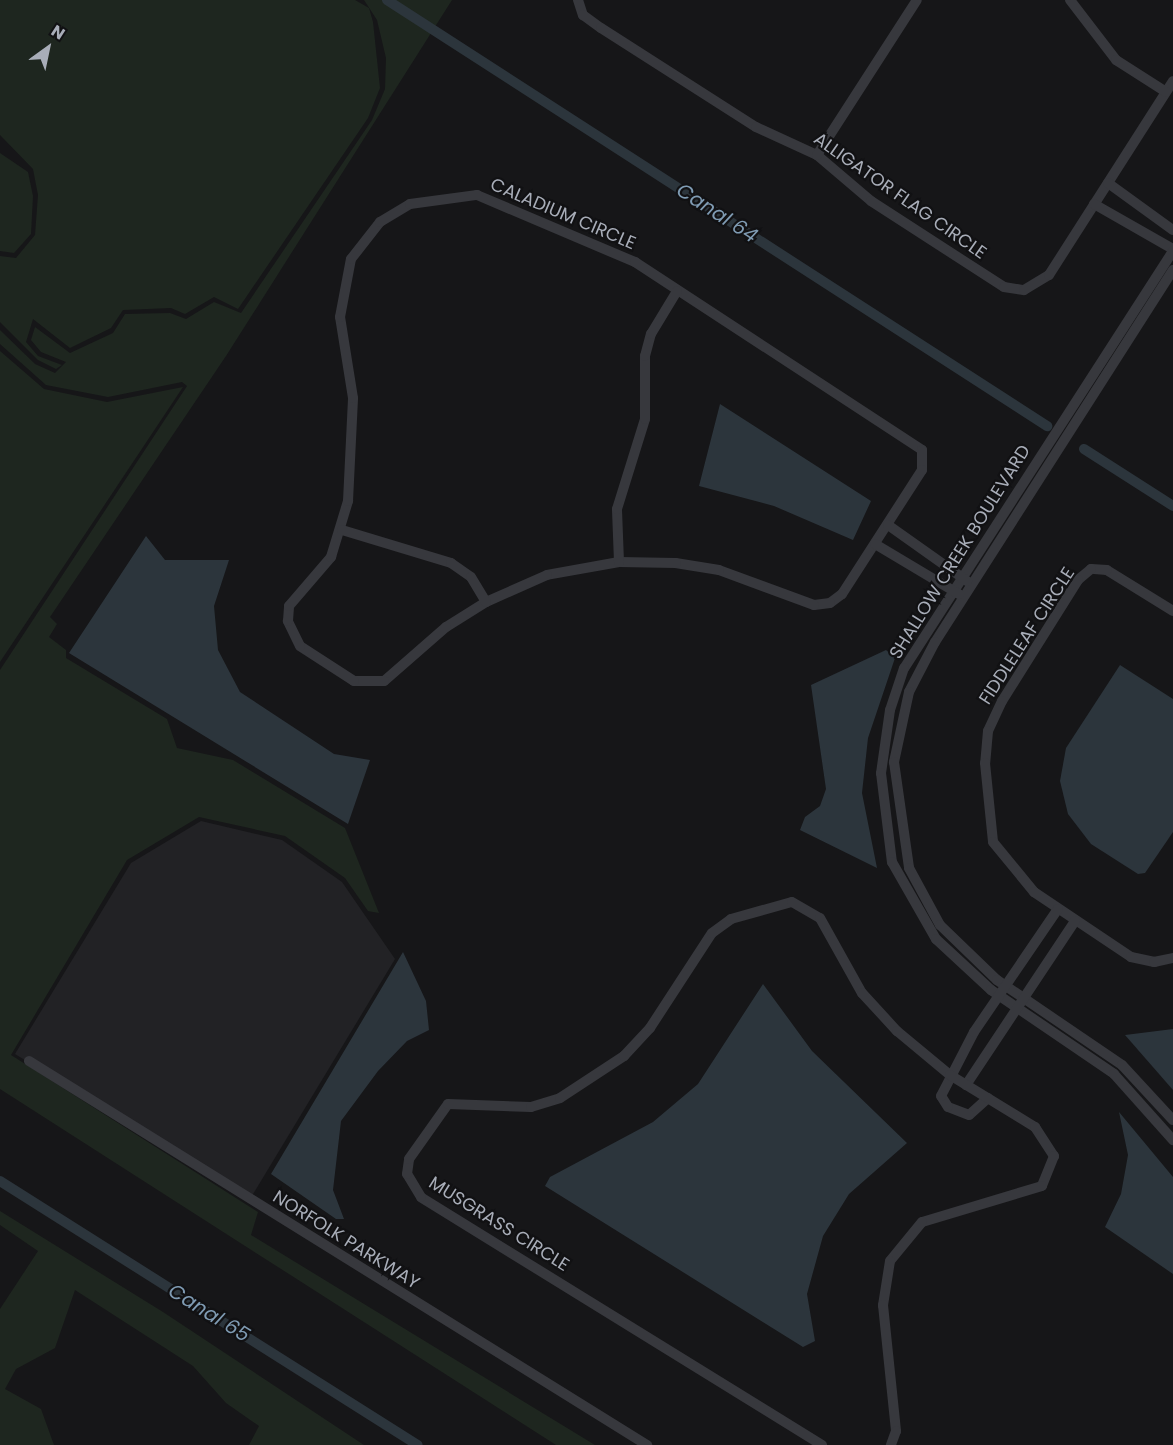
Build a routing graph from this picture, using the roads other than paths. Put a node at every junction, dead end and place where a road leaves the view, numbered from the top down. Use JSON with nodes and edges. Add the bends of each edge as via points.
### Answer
{"nodes":[{"id":1,"x":578,"y":0,"type":"edge"},
{"id":2,"x":917,"y":0,"type":"edge"},
{"id":3,"x":1070,"y":0,"type":"edge"},
{"id":4,"x":1173,"y":81,"type":"edge"},
{"id":5,"x":1166,"y":92,"type":"junction"},
{"id":6,"x":817,"y":155,"type":"junction"},
{"id":7,"x":1108,"y":183,"type":"junction"},
{"id":8,"x":1094,"y":204,"type":"junction"},
{"id":9,"x":1173,"y":230,"type":"edge"},
{"id":10,"x":1173,"y":250,"type":"edge"},
{"id":11,"x":1173,"y":270,"type":"edge"},
{"id":12,"x":678,"y":291,"type":"junction"},
{"id":13,"x":888,"y":525,"type":"junction"},
{"id":14,"x":342,"y":530,"type":"junction"},
{"id":15,"x":875,"y":544,"type":"junction"},
{"id":16,"x":619,"y":562,"type":"junction"},
{"id":17,"x":962,"y":577,"type":"junction"},
{"id":18,"x":972,"y":584,"type":"junction"},
{"id":19,"x":953,"y":590,"type":"junction"},
{"id":20,"x":964,"y":597,"type":"junction"},
{"id":21,"x":486,"y":602,"type":"junction"},
{"id":22,"x":1173,"y":611,"type":"edge"},
{"id":23,"x":1058,"y":909,"type":"junction"},
{"id":24,"x":1075,"y":921,"type":"junction"},
{"id":25,"x":1173,"y":958,"type":"edge"},
{"id":26,"x":1005,"y":993,"type":"junction"},
{"id":27,"x":1020,"y":1002,"type":"junction"},
{"id":28,"x":29,"y":1061,"type":"dead end"},
{"id":29,"x":951,"y":1075,"type":"junction"},
{"id":30,"x":966,"y":1085,"type":"junction"},
{"id":31,"x":987,"y":1098,"type":"junction"},
{"id":32,"x":1173,"y":1120,"type":"edge"},
{"id":33,"x":1173,"y":1140,"type":"edge"},
{"id":34,"x":647,"y":1445,"type":"edge"},
{"id":35,"x":822,"y":1445,"type":"edge"},
{"id":36,"x":891,"y":1445,"type":"edge"}],
"edges":[{"from":1,"to":6,"type":"street","name":"ALLIGATOR FLAG CIRCLE","via":[[583,15],[611,34],[756,127]]},
{"from":2,"to":6,"type":"street"},
{"from":3,"to":5,"type":"street","via":[[1116,60]]},
{"from":4,"to":5,"type":"street","name":"ALLIGATOR FLAG CIRCLE"},
{"from":5,"to":7,"type":"street","name":"ALLIGATOR FLAG CIRCLE"},
{"from":6,"to":8,"type":"street","name":"ALLIGATOR FLAG CIRCLE","via":[[871,201],[1004,287],[1024,290],[1038,285]]},
{"from":7,"to":8,"type":"street","name":"ALLIGATOR FLAG CIRCLE"},
{"from":7,"to":9,"type":"street"},
{"from":8,"to":10,"type":"street"},
{"from":10,"to":17,"type":"street","name":"SHALLOW CREEK BOULEVARD"},
{"from":11,"to":18,"type":"street","name":"SHALLOW CREEK BOULEVARD"},
{"from":12,"to":13,"type":"street","name":"CALADIUM CIRCLE","via":[[922,450],[922,470]]},
{"from":12,"to":14,"type":"street","name":"CALADIUM CIRCLE","via":[[614,252],[477,195],[410,204],[380,222],[351,259],[342,286],[340,317],[353,398]]},
{"from":12,"to":16,"type":"street","via":[[651,334],[645,356],[645,419],[617,510]]},
{"from":13,"to":15,"type":"street","name":"CALADIUM CIRCLE"},
{"from":13,"to":17,"type":"street"},
{"from":14,"to":21,"type":"street","via":[[451,563],[471,577]]},
{"from":14,"to":21,"type":"street","name":"CALADIUM CIRCLE","via":[[331,557],[292,601],[288,621],[300,646],[354,681],[384,681],[446,627]]},
{"from":15,"to":16,"type":"street","name":"CALADIUM CIRCLE","via":[[842,594],[822,604],[719,570]]},
{"from":15,"to":19,"type":"street"},
{"from":16,"to":21,"type":"street","name":"CALADIUM CIRCLE","via":[[547,575]]},
{"from":17,"to":18,"type":"street"},
{"from":17,"to":19,"type":"street","name":"SHALLOW CREEK BOULEVARD"},
{"from":18,"to":20,"type":"street","name":"SHALLOW CREEK BOULEVARD"},
{"from":19,"to":20,"type":"street"},
{"from":19,"to":26,"type":"street","name":"SHALLOW CREEK BOULEVARD","via":[[904,668],[890,710],[881,773],[884,822],[892,862],[911,902],[965,970]]},
{"from":20,"to":26,"type":"street","name":"SHALLOW CREEK BOULEVARD","via":[[909,692],[894,762],[898,819],[909,868],[940,925]]},
{"from":22,"to":23,"type":"street","name":"FIDDLELEAF CIRCLE","via":[[1107,570],[1091,568],[1078,580],[988,731],[985,763],[993,842],[1034,892]]},
{"from":23,"to":24,"type":"street","name":"FIDDLELEAF CIRCLE"},
{"from":23,"to":26,"type":"street"},
{"from":24,"to":25,"type":"street","name":"FIDDLELEAF CIRCLE","via":[[1131,957],[1154,962]]},
{"from":24,"to":27,"type":"street"},
{"from":26,"to":27,"type":"street","name":"SHALLOW CREEK BOULEVARD"},
{"from":26,"to":29,"type":"street","via":[[974,1032]]},
{"from":27,"to":30,"type":"street"},
{"from":27,"to":32,"type":"street","name":"SHALLOW CREEK BOULEVARD","via":[[1122,1065]]},
{"from":27,"to":33,"type":"street","name":"SHALLOW CREEK BOULEVARD","via":[[1114,1074]]},
{"from":28,"to":34,"type":"street","name":"NORFOLK PARKWAY"},
{"from":29,"to":30,"type":"street","name":"MUSGRASS CIRCLE"},
{"from":29,"to":31,"type":"street","via":[[941,1096],[948,1107],[969,1115]]},
{"from":29,"to":35,"type":"street","name":"MUSGRASS CIRCLE","via":[[869,1001],[820,918],[792,902],[730,919],[712,933],[650,1028],[624,1056],[560,1098],[531,1107],[448,1104],[409,1159],[407,1174],[421,1197]]},
{"from":30,"to":31,"type":"street","name":"MUSGRASS CIRCLE"},
{"from":31,"to":36,"type":"street","name":"MUSGRASS CIRCLE","via":[[1047,1138],[1054,1156],[1051,1172],[1029,1192],[922,1222],[890,1261],[883,1305],[896,1431]]}]}
